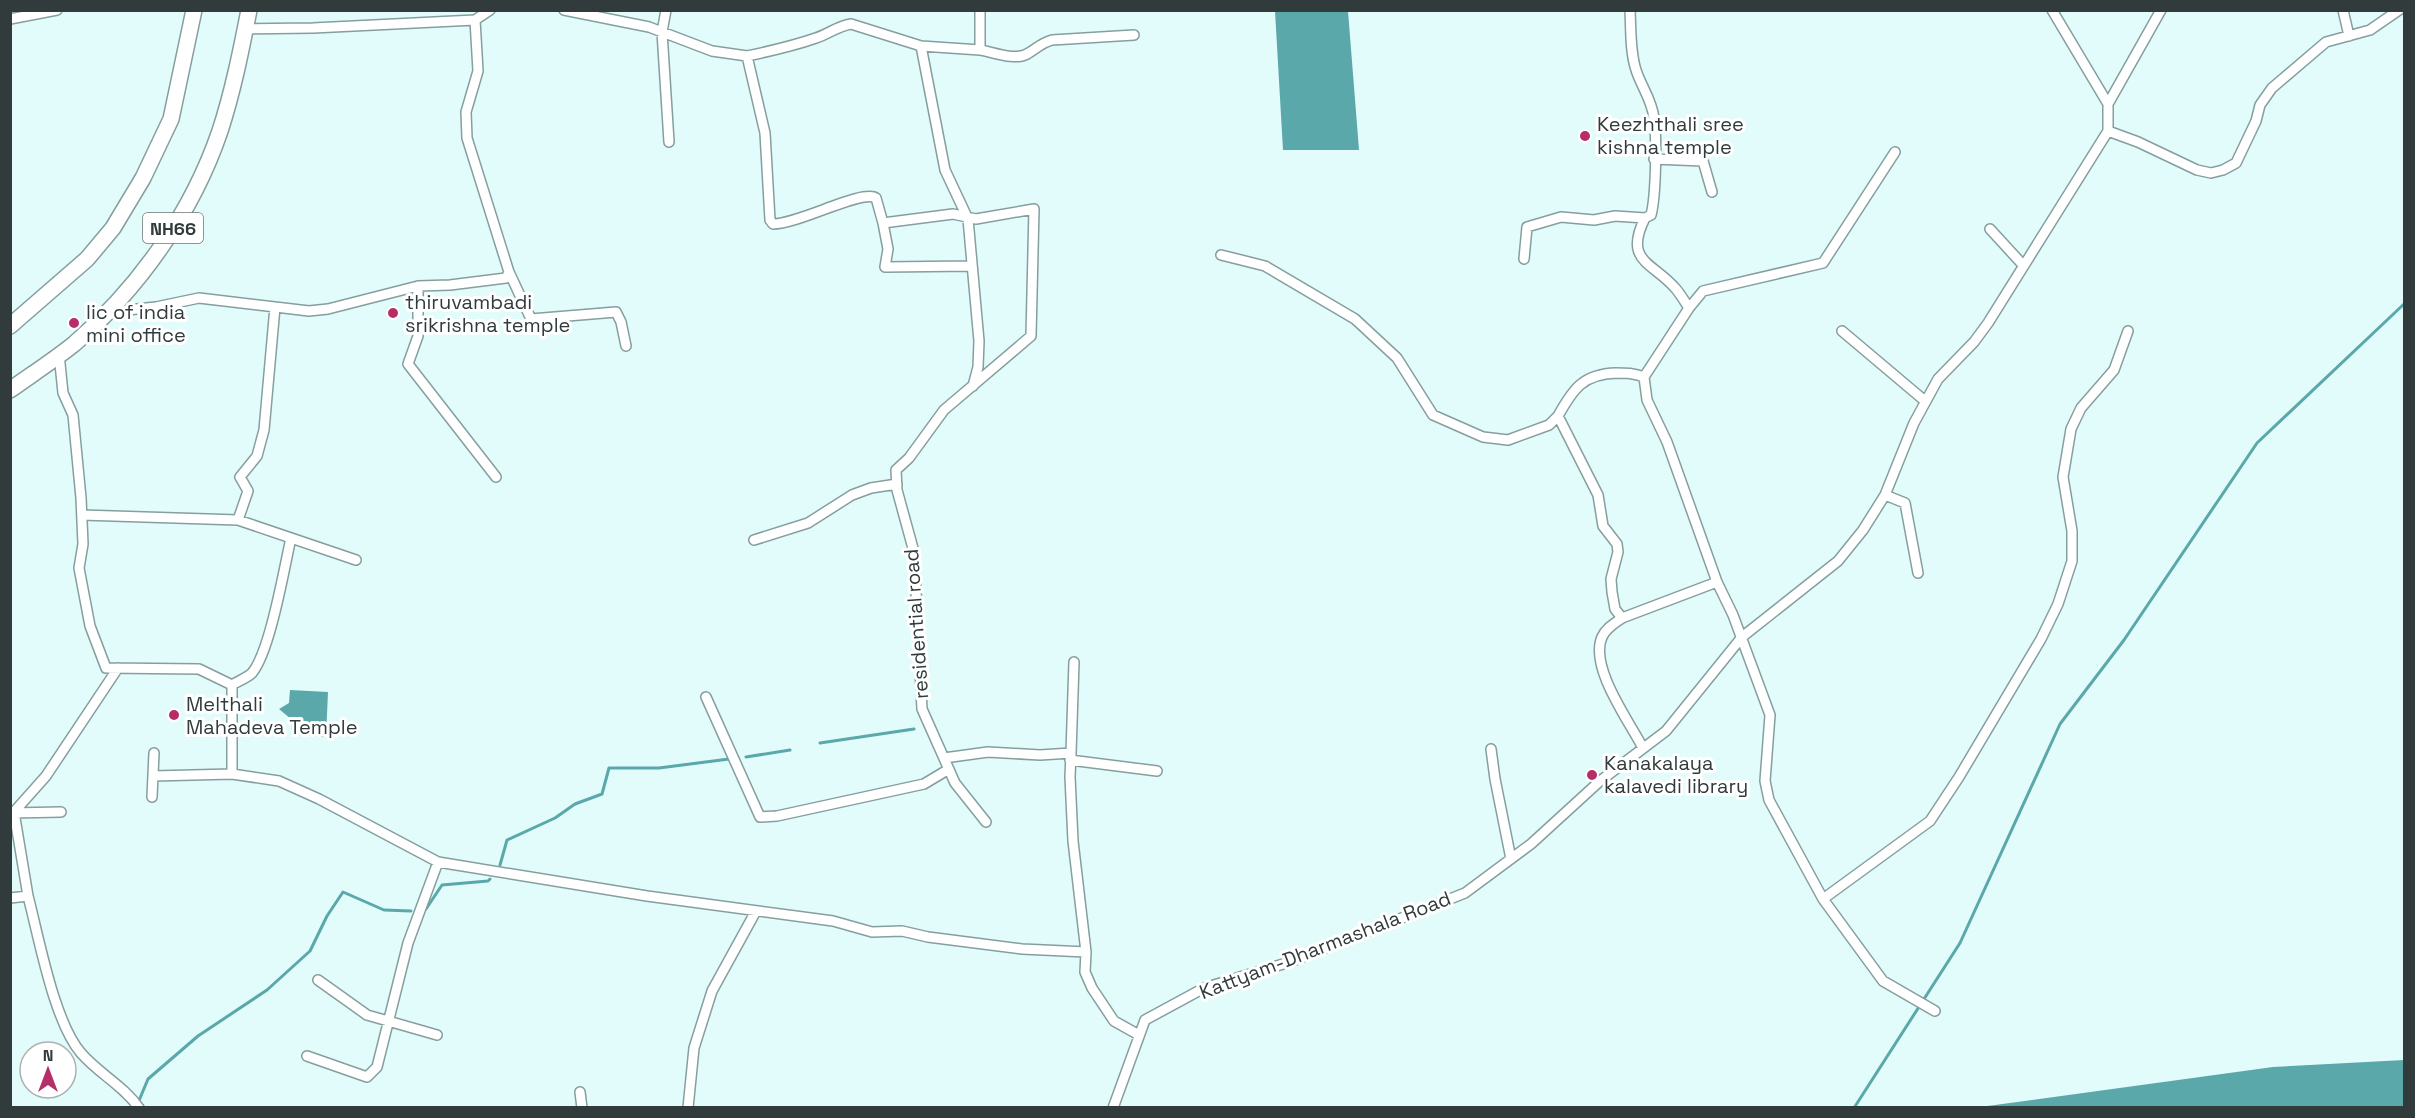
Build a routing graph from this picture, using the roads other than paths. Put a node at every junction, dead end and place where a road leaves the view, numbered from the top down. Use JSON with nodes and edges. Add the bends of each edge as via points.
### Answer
{"nodes":[{"id":1,"x":57,"y":10,"type":"edge"},
{"id":2,"x":194,"y":10,"type":"edge"},
{"id":3,"x":249,"y":10,"type":"edge"},
{"id":4,"x":490,"y":10,"type":"edge"},
{"id":5,"x":564,"y":10,"type":"edge"},
{"id":6,"x":666,"y":10,"type":"edge"},
{"id":7,"x":980,"y":10,"type":"edge"},
{"id":8,"x":1630,"y":10,"type":"edge"},
{"id":9,"x":2052,"y":10,"type":"edge"},
{"id":10,"x":2162,"y":10,"type":"edge"},
{"id":11,"x":2343,"y":10,"type":"edge"},
{"id":12,"x":2399,"y":10,"type":"edge"},
{"id":13,"x":10,"y":19,"type":"edge"},
{"id":14,"x":475,"y":20,"type":"junction"},
{"id":15,"x":245,"y":29,"type":"junction"},
{"id":16,"x":662,"y":32,"type":"junction"},
{"id":17,"x":1134,"y":35,"type":"dead end"},
{"id":18,"x":2349,"y":36,"type":"junction"},
{"id":19,"x":921,"y":46,"type":"junction"},
{"id":20,"x":980,"y":50,"type":"junction"},
{"id":21,"x":747,"y":56,"type":"junction"},
{"id":22,"x":2108,"y":104,"type":"junction"},
{"id":23,"x":2108,"y":131,"type":"junction"},
{"id":24,"x":669,"y":142,"type":"dead end"},
{"id":25,"x":1894,"y":152,"type":"dead end"},
{"id":26,"x":1654,"y":159,"type":"junction"},
{"id":27,"x":1712,"y":192,"type":"dead end"},
{"id":28,"x":1645,"y":218,"type":"junction"},
{"id":29,"x":968,"y":219,"type":"junction"},
{"id":30,"x":883,"y":223,"type":"junction"},
{"id":31,"x":1990,"y":229,"type":"dead end"},
{"id":32,"x":1221,"y":255,"type":"dead end"},
{"id":33,"x":1524,"y":260,"type":"dead end"},
{"id":34,"x":2023,"y":265,"type":"junction"},
{"id":35,"x":972,"y":266,"type":"junction"},
{"id":36,"x":509,"y":272,"type":"junction"},
{"id":37,"x":418,"y":286,"type":"junction"},
{"id":38,"x":275,"y":307,"type":"junction"},
{"id":39,"x":1689,"y":308,"type":"junction"},
{"id":40,"x":106,"y":313,"type":"junction"},
{"id":41,"x":10,"y":326,"type":"edge"},
{"id":42,"x":1842,"y":331,"type":"dead end"},
{"id":43,"x":2128,"y":331,"type":"dead end"},
{"id":44,"x":626,"y":346,"type":"dead end"},
{"id":45,"x":59,"y":354,"type":"junction"},
{"id":46,"x":1644,"y":377,"type":"junction"},
{"id":47,"x":973,"y":386,"type":"junction"},
{"id":48,"x":10,"y":390,"type":"edge"},
{"id":49,"x":1925,"y":401,"type":"junction"},
{"id":50,"x":1558,"y":416,"type":"junction"},
{"id":51,"x":496,"y":477,"type":"dead end"},
{"id":52,"x":897,"y":484,"type":"junction"},
{"id":53,"x":1885,"y":495,"type":"junction"},
{"id":54,"x":82,"y":515,"type":"junction"},
{"id":55,"x":238,"y":520,"type":"junction"},
{"id":56,"x":291,"y":538,"type":"junction"},
{"id":57,"x":754,"y":540,"type":"dead end"},
{"id":58,"x":356,"y":560,"type":"dead end"},
{"id":59,"x":1918,"y":573,"type":"dead end"},
{"id":60,"x":1717,"y":582,"type":"junction"},
{"id":61,"x":1622,"y":618,"type":"junction"},
{"id":62,"x":1742,"y":638,"type":"junction"},
{"id":63,"x":1074,"y":662,"type":"dead end"},
{"id":64,"x":118,"y":668,"type":"junction"},
{"id":65,"x":232,"y":685,"type":"junction"},
{"id":66,"x":706,"y":697,"type":"dead end"},
{"id":67,"x":1643,"y":748,"type":"junction"},
{"id":68,"x":1491,"y":749,"type":"dead end"},
{"id":69,"x":154,"y":753,"type":"dead end"},
{"id":70,"x":1071,"y":757,"type":"junction"},
{"id":71,"x":944,"y":758,"type":"junction"},
{"id":72,"x":949,"y":769,"type":"junction"},
{"id":73,"x":1157,"y":771,"type":"dead end"},
{"id":74,"x":232,"y":774,"type":"junction"},
{"id":75,"x":153,"y":776,"type":"junction"},
{"id":76,"x":152,"y":796,"type":"dead end"},
{"id":77,"x":61,"y":812,"type":"dead end"},
{"id":78,"x":12,"y":813,"type":"edge"},
{"id":79,"x":986,"y":822,"type":"dead end"},
{"id":80,"x":1511,"y":859,"type":"junction"},
{"id":81,"x":438,"y":862,"type":"junction"},
{"id":82,"x":28,"y":896,"type":"junction"},
{"id":83,"x":10,"y":898,"type":"edge"},
{"id":84,"x":1823,"y":899,"type":"junction"},
{"id":85,"x":756,"y":911,"type":"junction"},
{"id":86,"x":1086,"y":952,"type":"junction"},
{"id":87,"x":318,"y":980,"type":"dead end"},
{"id":88,"x":1931,"y":1009,"type":"dead end"},
{"id":89,"x":389,"y":1021,"type":"junction"},
{"id":90,"x":437,"y":1035,"type":"dead end"},
{"id":91,"x":1139,"y":1035,"type":"junction"},
{"id":92,"x":307,"y":1056,"type":"dead end"},
{"id":93,"x":580,"y":1092,"type":"dead end"},
{"id":94,"x":139,"y":1107,"type":"edge"},
{"id":95,"x":582,"y":1107,"type":"edge"},
{"id":96,"x":688,"y":1107,"type":"edge"},
{"id":97,"x":1113,"y":1107,"type":"edge"}],
"edges":[{"from":1,"to":13,"type":"street"},
{"from":2,"to":41,"type":"highway","number":"NH66","via":[[171,119],[143,178],[113,228],[87,259]]},
{"from":3,"to":15,"type":"highway","number":"NH66"},
{"from":4,"to":14,"type":"street"},
{"from":5,"to":16,"type":"street"},
{"from":6,"to":16,"type":"street"},
{"from":7,"to":20,"type":"street"},
{"from":8,"to":26,"type":"street","via":[[1636,70],[1654,117]]},
{"from":9,"to":22,"type":"street"},
{"from":10,"to":22,"type":"street"},
{"from":11,"to":18,"type":"street"},
{"from":12,"to":18,"type":"street","via":[[2370,30]]},
{"from":14,"to":15,"type":"street"},
{"from":14,"to":36,"type":"street","via":[[478,71],[466,112],[467,138]]},
{"from":15,"to":40,"type":"highway","number":"NH66","via":[[219,131],[186,208],[156,253]]},
{"from":16,"to":21,"type":"street","via":[[712,51]]},
{"from":16,"to":24,"type":"street"},
{"from":17,"to":20,"type":"street","via":[[1052,40],[1017,57]]},
{"from":18,"to":23,"type":"street","via":[[2326,42],[2272,88],[2260,105],[2236,163],[2223,170],[2197,170]]},
{"from":19,"to":20,"type":"street"},
{"from":19,"to":21,"type":"street","via":[[851,24],[790,47]]},
{"from":19,"to":29,"type":"street","via":[[945,170]]},
{"from":21,"to":30,"type":"street","via":[[765,133],[773,224],[794,221],[872,195]]},
{"from":22,"to":23,"type":"street"},
{"from":23,"to":34,"type":"street","name":"Kattyam-Dharmashala Road"},
{"from":25,"to":39,"type":"street","via":[[1823,263],[1703,291]]},
{"from":26,"to":27,"type":"street","via":[[1703,161]]},
{"from":26,"to":28,"type":"street","via":[[1653,208]]},
{"from":28,"to":33,"type":"street","via":[[1561,217],[1527,227]]},
{"from":28,"to":39,"type":"street","via":[[1637,248],[1641,258],[1676,289]]},
{"from":29,"to":30,"type":"street","via":[[953,214]]},
{"from":29,"to":35,"type":"street"},
{"from":29,"to":47,"type":"street","via":[[1034,209],[1031,336]]},
{"from":30,"to":35,"type":"street","via":[[888,249],[885,267]]},
{"from":31,"to":34,"type":"street"},
{"from":32,"to":50,"type":"street","via":[[1265,266],[1355,319],[1396,358],[1433,415],[1483,436],[1508,440],[1549,425]]},
{"from":34,"to":49,"type":"street","name":"Kattyam-Dharmashala Road","via":[[1974,342],[1938,379]]},
{"from":35,"to":47,"type":"street","via":[[979,356]]},
{"from":36,"to":37,"type":"street","via":[[506,278]]},
{"from":36,"to":44,"type":"street","via":[[531,319],[616,312]]},
{"from":37,"to":38,"type":"street","via":[[328,309]]},
{"from":37,"to":51,"type":"street","via":[[418,336],[408,364]]},
{"from":38,"to":40,"type":"street","via":[[199,298]]},
{"from":38,"to":55,"type":"street","via":[[264,430],[257,456],[240,477],[248,491]]},
{"from":39,"to":46,"type":"street"},
{"from":40,"to":45,"type":"highway","number":"NH66"},
{"from":42,"to":49,"type":"street"},
{"from":43,"to":84,"type":"street","via":[[2114,370],[2081,408],[2071,429],[2064,477],[2072,561],[2041,639],[1930,821]]},
{"from":45,"to":48,"type":"highway","number":"NH66"},
{"from":45,"to":54,"type":"street","via":[[63,393],[73,415]]},
{"from":46,"to":50,"type":"street","via":[[1627,373],[1590,377],[1575,389]]},
{"from":46,"to":60,"type":"street","via":[[1647,400],[1667,442]]},
{"from":47,"to":52,"type":"street","via":[[944,410],[896,470]]},
{"from":49,"to":53,"type":"street","name":"Kattyam-Dharmashala Road"},
{"from":50,"to":61,"type":"street","via":[[1598,495],[1603,526],[1617,544],[1611,579],[1615,609]]},
{"from":52,"to":57,"type":"street","via":[[852,495],[808,523]]},
{"from":52,"to":71,"type":"street","name":"residential road","via":[[914,552],[922,710]]},
{"from":53,"to":59,"type":"street","via":[[1905,503]]},
{"from":53,"to":62,"type":"street","name":"Kattyam-Dharmashala Road","via":[[1838,561]]},
{"from":54,"to":55,"type":"street"},
{"from":54,"to":64,"type":"street","via":[[80,568],[90,626],[106,668]]},
{"from":55,"to":56,"type":"street"},
{"from":56,"to":58,"type":"street"},
{"from":56,"to":65,"type":"street","via":[[259,662],[250,675]]},
{"from":60,"to":61,"type":"street"},
{"from":60,"to":62,"type":"street"},
{"from":61,"to":67,"type":"street","via":[[1602,636],[1600,659],[1607,682]]},
{"from":62,"to":67,"type":"street","name":"Kattyam-Dharmashala Road","via":[[1666,731]]},
{"from":62,"to":84,"type":"street","via":[[1770,715],[1765,781],[1769,800]]},
{"from":63,"to":70,"type":"street"},
{"from":64,"to":65,"type":"street","via":[[199,669]]},
{"from":64,"to":78,"type":"street","via":[[46,776]]},
{"from":65,"to":74,"type":"street"},
{"from":66,"to":72,"type":"street","via":[[760,817],[924,784]]},
{"from":67,"to":80,"type":"street","name":"Kattyam-Dharmashala Road"},
{"from":68,"to":80,"type":"street"},
{"from":69,"to":75,"type":"street"},
{"from":70,"to":71,"type":"street","via":[[988,752]]},
{"from":70,"to":73,"type":"street"},
{"from":70,"to":86,"type":"street","via":[[1075,864]]},
{"from":71,"to":72,"type":"street","name":"residential road"},
{"from":72,"to":79,"type":"street","name":"residential road","via":[[955,783]]},
{"from":74,"to":75,"type":"street"},
{"from":74,"to":81,"type":"street","via":[[279,781]]},
{"from":75,"to":76,"type":"street"},
{"from":77,"to":78,"type":"street"},
{"from":78,"to":82,"type":"street"},
{"from":80,"to":91,"type":"street","name":"Kattyam-Dharmashala Road","via":[[1454,897],[1293,961],[1204,988],[1145,1020]]},
{"from":81,"to":85,"type":"street"},
{"from":81,"to":89,"type":"street","via":[[408,943]]},
{"from":82,"to":83,"type":"street"},
{"from":82,"to":94,"type":"street","via":[[53,994],[69,1034],[81,1053]]},
{"from":84,"to":88,"type":"street","via":[[1883,981]]},
{"from":85,"to":86,"type":"street","via":[[833,921],[872,932],[902,931],[1022,949]]},
{"from":85,"to":96,"type":"street","via":[[712,991],[694,1048]]},
{"from":86,"to":91,"type":"street","via":[[1085,972],[1098,998],[1114,1021]]},
{"from":87,"to":89,"type":"street","via":[[367,1015]]},
{"from":89,"to":90,"type":"street"},
{"from":89,"to":92,"type":"street","via":[[377,1067],[367,1077]]},
{"from":91,"to":97,"type":"street","name":"Kattyam-Dharmashala Road"},
{"from":93,"to":95,"type":"street"}]}
